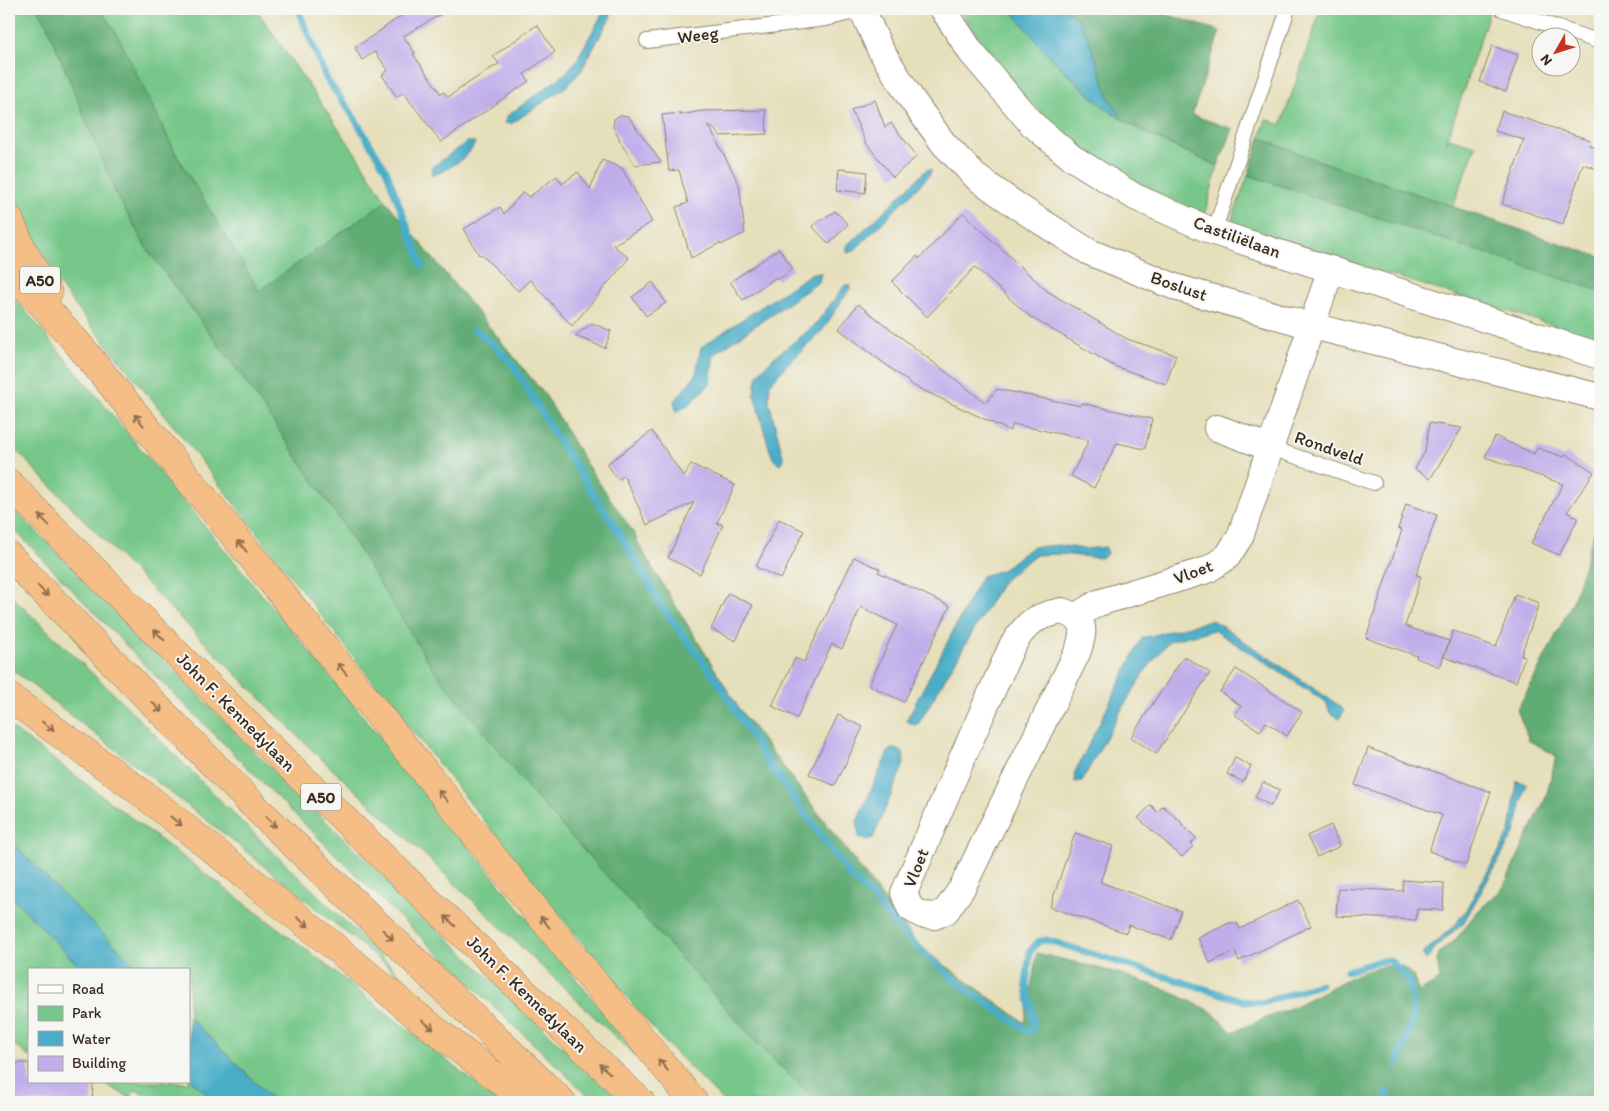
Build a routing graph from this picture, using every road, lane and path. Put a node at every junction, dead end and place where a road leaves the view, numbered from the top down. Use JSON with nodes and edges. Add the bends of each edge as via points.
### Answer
{"nodes":[{"id":1,"x":864,"y":9,"type":"edge"},
{"id":2,"x":943,"y":9,"type":"edge"},
{"id":3,"x":1288,"y":9,"type":"edge"},
{"id":4,"x":1502,"y":9,"type":"edge"},
{"id":5,"x":647,"y":41,"type":"dead end"},
{"id":6,"x":1600,"y":42,"type":"edge"},
{"id":7,"x":9,"y":219,"type":"edge"},
{"id":8,"x":1214,"y":232,"type":"junction"},
{"id":9,"x":9,"y":268,"type":"edge"},
{"id":10,"x":1331,"y":270,"type":"junction"},
{"id":11,"x":1312,"y":326,"type":"junction"},
{"id":12,"x":75,"y":340,"type":"junction"},
{"id":13,"x":1600,"y":356,"type":"edge"},
{"id":14,"x":1600,"y":397,"type":"edge"},
{"id":15,"x":1217,"y":428,"type":"dead end"},
{"id":16,"x":1271,"y":448,"type":"junction"},
{"id":17,"x":9,"y":484,"type":"edge"},
{"id":18,"x":1374,"y":484,"type":"dead end"},
{"id":19,"x":9,"y":556,"type":"edge"},
{"id":20,"x":1076,"y":616,"type":"junction"},
{"id":21,"x":9,"y":697,"type":"edge"},
{"id":22,"x":528,"y":1102,"type":"edge"},
{"id":23,"x":562,"y":1102,"type":"edge"},
{"id":24,"x":641,"y":1102,"type":"edge"},
{"id":25,"x":694,"y":1102,"type":"edge"}],
"edges":[{"from":1,"to":5,"type":"lane","name":"Weeg","via":[[826,19]]},
{"from":1,"to":11,"type":"street","name":"Boslust","via":[[880,49],[910,97],[944,144],[976,177],[1089,252],[1178,288]]},
{"from":2,"to":8,"type":"street","name":"Castiliëlaan","via":[[971,52],[1019,110],[1071,157],[1135,197]]},
{"from":3,"to":8,"type":"lane"},
{"from":4,"to":6,"type":"lane"},
{"from":7,"to":12,"type":"highway","number":"A50","via":[[23,251]]},
{"from":8,"to":10,"type":"street","name":"Castiliëlaan"},
{"from":9,"to":12,"type":"highway","number":"A50"},
{"from":10,"to":11,"type":"street","name":"Vloet"},
{"from":10,"to":13,"type":"street","name":"Castiliëlaan"},
{"from":11,"to":14,"type":"street","name":"Boslust"},
{"from":11,"to":16,"type":"street","name":"Vloet"},
{"from":25,"to":12,"type":"highway","number":"A50","one_way":true},
{"from":15,"to":16,"type":"street"},
{"from":16,"to":18,"type":"lane","name":"Rondveld"},
{"from":16,"to":20,"type":"street","name":"Vloet","via":[[1240,537],[1227,557],[1207,570],[1098,603]]},
{"from":24,"to":17,"type":"highway","name":"John F. Kennedylaan","number":"A50","one_way":true,"via":[[317,792]]},
{"from":19,"to":23,"type":"highway","one_way":true,"via":[[256,808]]},
{"from":20,"to":20,"type":"street","name":"Vloet","via":[[1062,611],[1036,619],[1022,630],[1012,646],[904,893],[910,908],[922,915],[935,916],[946,911],[962,888],[1078,651],[1083,634]]},
{"from":21,"to":22,"type":"highway","one_way":true,"via":[[138,790]]}]}
